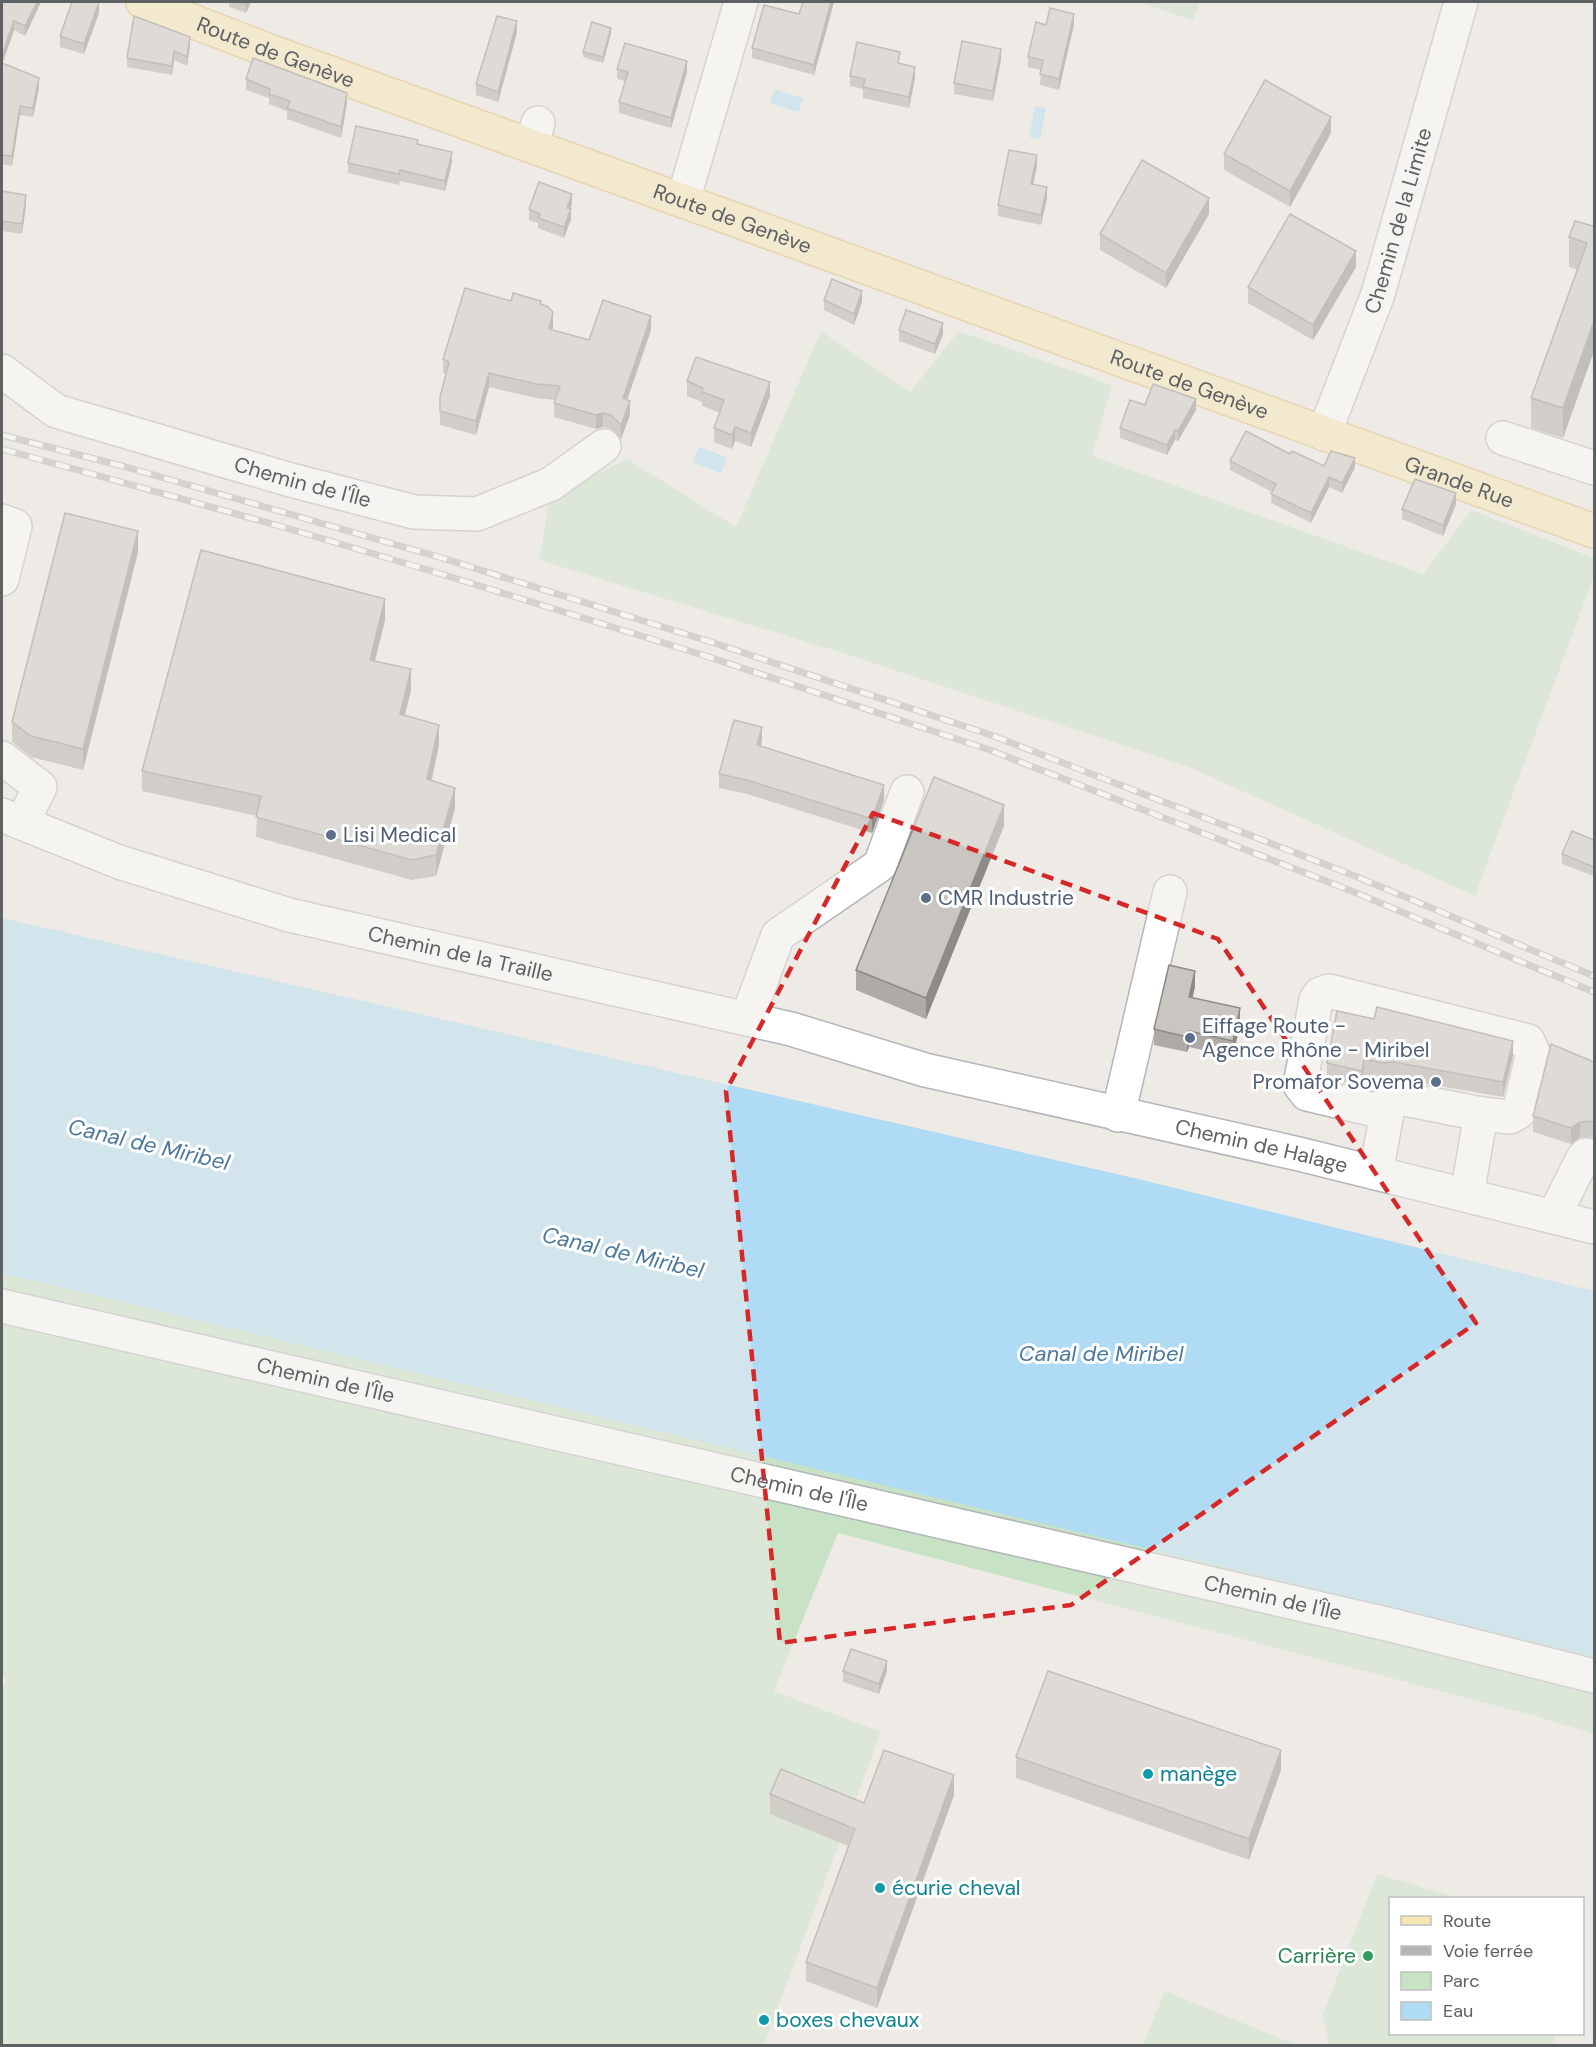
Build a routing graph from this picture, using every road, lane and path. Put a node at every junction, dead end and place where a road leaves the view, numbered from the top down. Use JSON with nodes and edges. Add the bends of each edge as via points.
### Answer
{"nodes":[{"id":1,"x":143,"y":2,"type":"edge"},
{"id":2,"x":741,"y":2,"type":"edge"},
{"id":3,"x":1461,"y":2,"type":"edge"},
{"id":4,"x":683,"y":201,"type":"junction"},
{"id":5,"x":2,"y":370,"type":"edge"},
{"id":6,"x":1324,"y":434,"type":"junction"},
{"id":7,"x":1503,"y":438,"type":"dead end"},
{"id":8,"x":604,"y":446,"type":"dead end"},
{"id":9,"x":1592,"y":461,"type":"edge"},
{"id":10,"x":2,"y":520,"type":"edge"},
{"id":11,"x":1594,"y":531,"type":"edge"},
{"id":12,"x":2,"y":579,"type":"edge"},
{"id":13,"x":2,"y":758,"type":"edge"},
{"id":14,"x":908,"y":792,"type":"dead end"},
{"id":15,"x":12,"y":819,"type":"edge"},
{"id":16,"x":1170,"y":892,"type":"dead end"},
{"id":17,"x":747,"y":1019,"type":"junction"},
{"id":18,"x":925,"y":1070,"type":"joint"},
{"id":19,"x":1387,"y":1113,"type":"junction"},
{"id":20,"x":1481,"y":1114,"type":"junction"},
{"id":21,"x":1118,"y":1115,"type":"junction"},
{"id":22,"x":1594,"y":1157,"type":"edge"},
{"id":23,"x":1376,"y":1173,"type":"junction"},
{"id":24,"x":1467,"y":1195,"type":"junction"},
{"id":25,"x":1554,"y":1216,"type":"junction"},
{"id":26,"x":1594,"y":1227,"type":"edge"},
{"id":27,"x":2,"y":1306,"type":"edge"},
{"id":28,"x":1594,"y":1676,"type":"edge"}],
"edges":[{"from":1,"to":4,"type":"main road","name":"Route de Genève","via":[[272,52],[535,134]]},
{"from":2,"to":4,"type":"street"},
{"from":3,"to":6,"type":"street","name":"Chemin de la Limite","via":[[1378,294]]},
{"from":4,"to":6,"type":"main road","name":"Route de Genève"},
{"from":5,"to":8,"type":"street","name":"Chemin de l'Île","via":[[56,411],[414,512],[477,514],[551,484]]},
{"from":6,"to":11,"type":"main road","name":"Grande Rue"},
{"from":7,"to":9,"type":"street"},
{"from":10,"to":12,"type":"street","via":[[15,526]]},
{"from":13,"to":15,"type":"street","via":[[40,787]]},
{"from":14,"to":17,"type":"street","via":[[880,865],[778,935]]},
{"from":15,"to":17,"type":"street","name":"Chemin de la Traille","via":[[118,862],[289,915]]},
{"from":16,"to":21,"type":"street"},
{"from":17,"to":18,"type":"street","name":"Chemin de la Traille"},
{"from":18,"to":21,"type":"street","name":"Chemin de Halage"},
{"from":19,"to":20,"type":"street","via":[[1390,1096]]},
{"from":19,"to":20,"type":"street","via":[[1307,1094],[1300,1085],[1320,994],[1329,991],[1528,1041],[1533,1052],[1519,1112],[1510,1117]]},
{"from":19,"to":23,"type":"street"},
{"from":20,"to":24,"type":"street"},
{"from":21,"to":23,"type":"street","name":"Chemin de Halage"},
{"from":22,"to":25,"type":"street","via":[[1582,1158]]},
{"from":23,"to":24,"type":"street","name":"Chemin de Halage"},
{"from":24,"to":25,"type":"street","name":"Chemin de Halage"},
{"from":25,"to":26,"type":"street","name":"Chemin de Halage"},
{"from":27,"to":28,"type":"street","name":"Chemin de l'Île","via":[[1391,1625]]}]}
